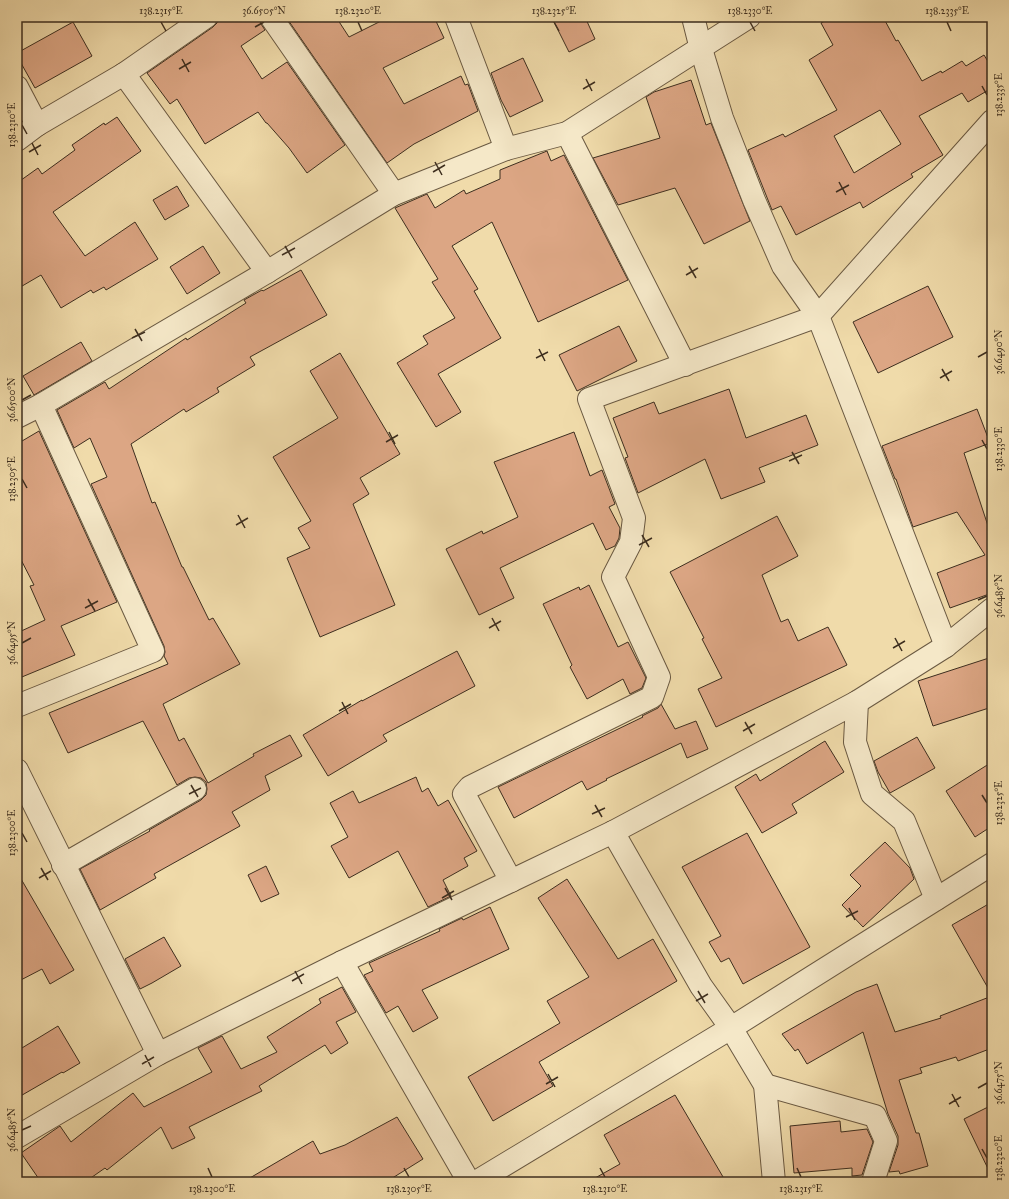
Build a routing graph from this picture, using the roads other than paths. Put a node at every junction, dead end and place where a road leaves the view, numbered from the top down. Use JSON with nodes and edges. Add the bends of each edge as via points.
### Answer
{"nodes":[{"id":1,"x":206,"y":17,"type":"edge"},
{"id":2,"x":271,"y":17,"type":"edge"},
{"id":3,"x":456,"y":17,"type":"edge"},
{"id":4,"x":693,"y":17,"type":"edge"},
{"id":5,"x":749,"y":17,"type":"edge"},
{"id":6,"x":701,"y":49,"type":"junction"},
{"id":7,"x":124,"y":74,"type":"junction"},
{"id":8,"x":17,"y":87,"type":"edge"},
{"id":9,"x":992,"y":121,"type":"edge"},
{"id":10,"x":37,"y":125,"type":"junction"},
{"id":11,"x":567,"y":134,"type":"junction"},
{"id":12,"x":17,"y":140,"type":"edge"},
{"id":13,"x":506,"y":149,"type":"junction"},
{"id":14,"x":394,"y":194,"type":"junction"},
{"id":15,"x":267,"y":272,"type":"junction"},
{"id":16,"x":818,"y":316,"type":"junction"},
{"id":17,"x":684,"y":365,"type":"junction"},
{"id":18,"x":41,"y":405,"type":"junction"},
{"id":19,"x":17,"y":418,"type":"edge"},
{"id":20,"x":992,"y":609,"type":"edge"},
{"id":21,"x":946,"y":646,"type":"junction"},
{"id":22,"x":857,"y":702,"type":"junction"},
{"id":23,"x":17,"y":706,"type":"edge"},
{"id":24,"x":17,"y":770,"type":"edge"},
{"id":25,"x":195,"y":789,"type":"dead end"},
{"id":26,"x":613,"y":832,"type":"junction"},
{"id":27,"x":992,"y":864,"type":"edge"},
{"id":28,"x":63,"y":865,"type":"junction"},
{"id":29,"x":511,"y":881,"type":"junction"},
{"id":30,"x":936,"y":899,"type":"junction"},
{"id":31,"x":342,"y":962,"type":"junction"},
{"id":32,"x":731,"y":1028,"type":"junction"},
{"id":33,"x":158,"y":1054,"type":"junction"},
{"id":34,"x":764,"y":1085,"type":"junction"},
{"id":35,"x":17,"y":1137,"type":"edge"},
{"id":36,"x":469,"y":1182,"type":"edge"},
{"id":37,"x":476,"y":1182,"type":"edge"},
{"id":38,"x":774,"y":1182,"type":"edge"},
{"id":39,"x":873,"y":1182,"type":"edge"}],
"edges":[{"from":1,"to":7,"type":"street"},
{"from":2,"to":14,"type":"street"},
{"from":3,"to":13,"type":"street"},
{"from":4,"to":6,"type":"street"},
{"from":5,"to":6,"type":"street"},
{"from":6,"to":11,"type":"street"},
{"from":6,"to":16,"type":"street","via":[[722,118],[783,266]]},
{"from":7,"to":10,"type":"street"},
{"from":7,"to":15,"type":"street"},
{"from":8,"to":10,"type":"street"},
{"from":9,"to":16,"type":"street"},
{"from":10,"to":12,"type":"street"},
{"from":11,"to":13,"type":"street"},
{"from":11,"to":17,"type":"street"},
{"from":13,"to":14,"type":"street"},
{"from":14,"to":15,"type":"street"},
{"from":15,"to":18,"type":"street"},
{"from":16,"to":17,"type":"street"},
{"from":16,"to":21,"type":"street"},
{"from":17,"to":29,"type":"street","via":[[589,400],[634,518],[631,542],[613,577],[659,677],[652,697],[470,787],[464,794]]},
{"from":18,"to":19,"type":"street"},
{"from":18,"to":23,"type":"street","via":[[153,651]]},
{"from":20,"to":21,"type":"street"},
{"from":21,"to":22,"type":"street"},
{"from":22,"to":26,"type":"street"},
{"from":22,"to":30,"type":"street","via":[[855,742],[872,794],[904,821]]},
{"from":24,"to":28,"type":"street"},
{"from":25,"to":28,"type":"street"},
{"from":26,"to":29,"type":"street"},
{"from":26,"to":32,"type":"street","via":[[701,986]]},
{"from":27,"to":30,"type":"street"},
{"from":28,"to":33,"type":"street"},
{"from":29,"to":31,"type":"street"},
{"from":30,"to":32,"type":"street"},
{"from":31,"to":33,"type":"street"},
{"from":31,"to":36,"type":"street"},
{"from":32,"to":34,"type":"street"},
{"from":32,"to":37,"type":"street"},
{"from":33,"to":35,"type":"street"},
{"from":34,"to":38,"type":"street"},
{"from":34,"to":39,"type":"street","via":[[875,1116],[886,1140]]}]}
